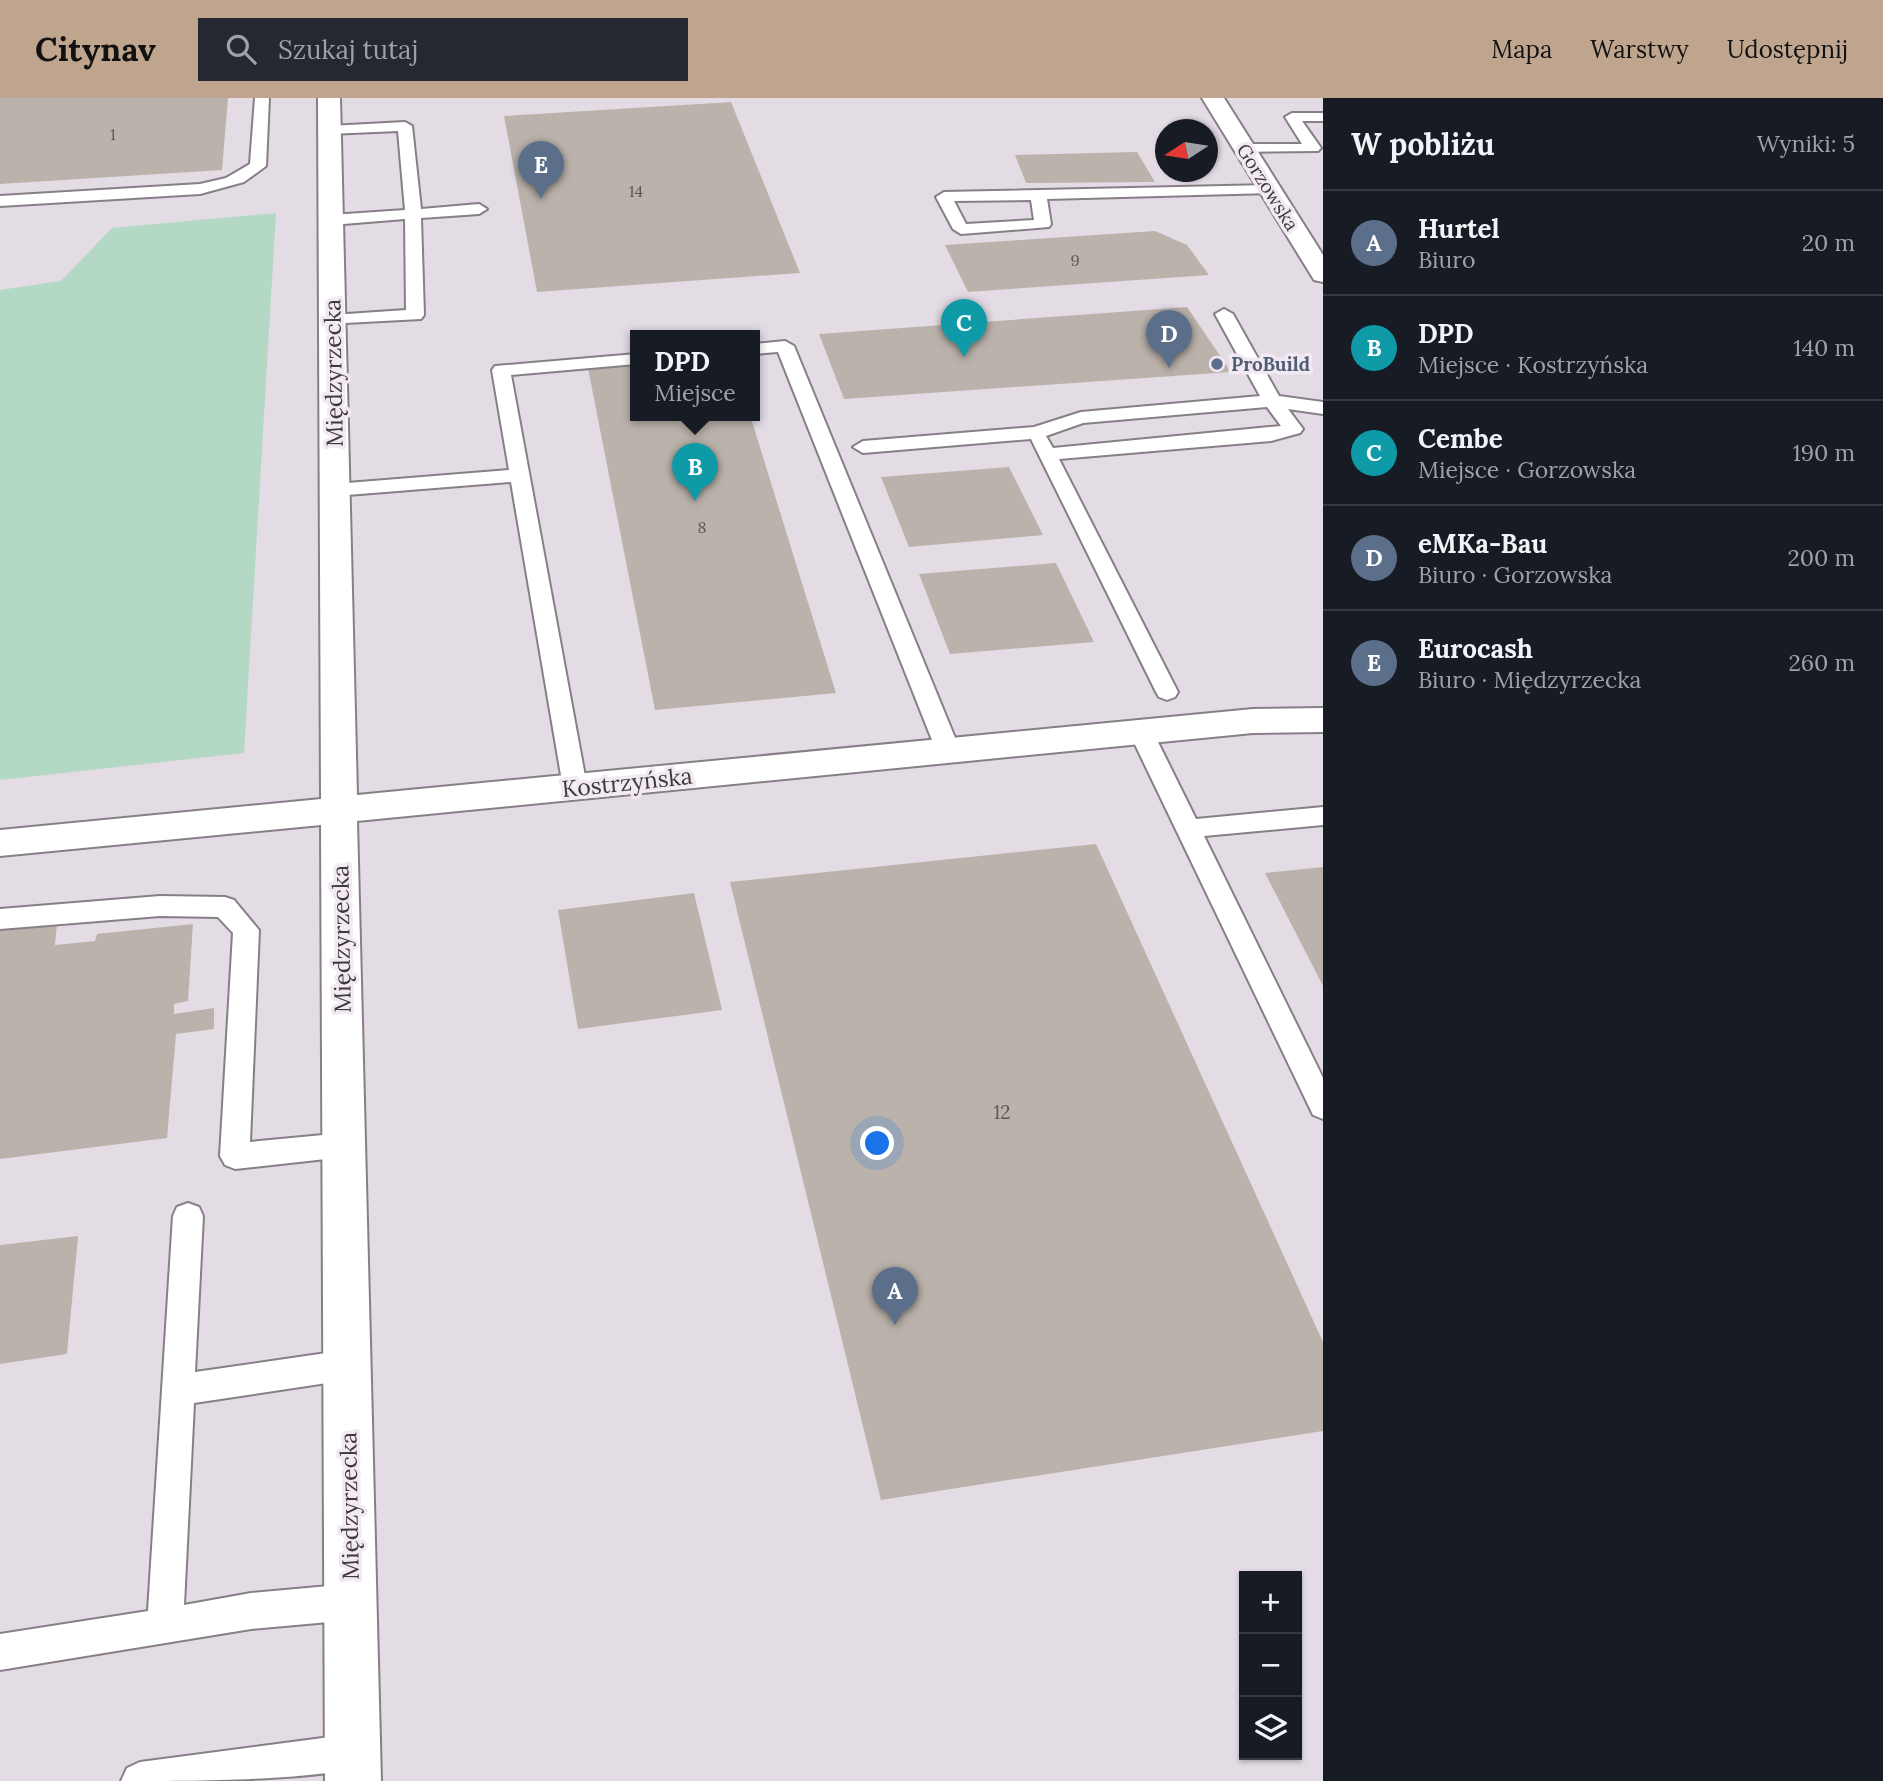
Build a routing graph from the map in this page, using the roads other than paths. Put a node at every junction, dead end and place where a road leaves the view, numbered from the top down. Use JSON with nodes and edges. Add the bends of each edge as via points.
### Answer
{"nodes":[{"id":1,"x":262,"y":98,"type":"edge"},
{"id":2,"x":1213,"y":98,"type":"edge"},
{"id":3,"x":1224,"y":98,"type":"edge"},
{"id":4,"x":329,"y":114,"type":"edge"},
{"id":5,"x":1323,"y":117,"type":"edge"},
{"id":6,"x":1313,"y":148,"type":"junction"},
{"id":7,"x":1245,"y":149,"type":"junction"},
{"id":8,"x":1323,"y":163,"type":"edge"},
{"id":9,"x":1270,"y":190,"type":"junction"},
{"id":10,"x":1038,"y":195,"type":"junction"},
{"id":11,"x":0,"y":201,"type":"edge"},
{"id":12,"x":479,"y":209,"type":"dead end"},
{"id":13,"x":413,"y":215,"type":"junction"},
{"id":14,"x":331,"y":220,"type":"junction"},
{"id":15,"x":1323,"y":275,"type":"edge"},
{"id":16,"x":1224,"y":314,"type":"dead end"},
{"id":17,"x":332,"y":320,"type":"junction"},
{"id":18,"x":760,"y":348,"type":"edge"},
{"id":19,"x":630,"y":359,"type":"edge"},
{"id":20,"x":1272,"y":401,"type":"junction"},
{"id":21,"x":1323,"y":408,"type":"edge"},
{"id":22,"x":1036,"y":433,"type":"junction"},
{"id":23,"x":863,"y":447,"type":"dead end"},
{"id":24,"x":1046,"y":454,"type":"junction"},
{"id":25,"x":521,"y":475,"type":"junction"},
{"id":26,"x":335,"y":490,"type":"junction"},
{"id":27,"x":1167,"y":692,"type":"dead end"},
{"id":28,"x":1323,"y":705,"type":"edge"},
{"id":29,"x":1323,"y":720,"type":"edge"},
{"id":30,"x":1253,"y":721,"type":"junction"},
{"id":31,"x":1141,"y":732,"type":"junction"},
{"id":32,"x":948,"y":750,"type":"junction"},
{"id":33,"x":575,"y":787,"type":"junction"},
{"id":34,"x":340,"y":810,"type":"junction"},
{"id":35,"x":1323,"y":816,"type":"edge"},
{"id":36,"x":1188,"y":829,"type":"junction"},
{"id":37,"x":0,"y":843,"type":"edge"},
{"id":38,"x":0,"y":919,"type":"edge"},
{"id":39,"x":1323,"y":1107,"type":"edge"},
{"id":40,"x":344,"y":1145,"type":"junction"},
{"id":41,"x":188,"y":1216,"type":"dead end"},
{"id":42,"x":347,"y":1365,"type":"junction"},
{"id":43,"x":178,"y":1390,"type":"junction"},
{"id":44,"x":351,"y":1602,"type":"junction"},
{"id":45,"x":166,"y":1626,"type":"junction"},
{"id":46,"x":0,"y":1651,"type":"edge"},
{"id":47,"x":353,"y":1767,"type":"edge"},
{"id":48,"x":140,"y":1781,"type":"edge"}],
"edges":[{"from":1,"to":11,"type":"lane","via":[[258,166],[246,177],[200,189]]},
{"from":2,"to":3,"type":"lane"},
{"from":2,"to":7,"type":"street","name":"Gorzowska"},
{"from":4,"to":13,"type":"lane","via":[[405,127]]},
{"from":4,"to":14,"type":"street","name":"Międzyrzecka"},
{"from":5,"to":6,"type":"lane","via":[[1292,117]]},
{"from":6,"to":7,"type":"lane"},
{"from":6,"to":8,"type":"lane"},
{"from":7,"to":9,"type":"street","name":"Gorzowska"},
{"from":9,"to":10,"type":"lane"},
{"from":9,"to":15,"type":"street","name":"Gorzowska"},
{"from":10,"to":10,"type":"lane","via":[[998,196],[944,197],[961,229],[1043,224]]},
{"from":12,"to":13,"type":"lane"},
{"from":13,"to":14,"type":"lane"},
{"from":13,"to":17,"type":"lane","via":[[415,315]]},
{"from":14,"to":17,"type":"street","name":"Międzyrzecka"},
{"from":16,"to":20,"type":"lane"},
{"from":17,"to":26,"type":"street","name":"Międzyrzecka"},
{"from":18,"to":32,"type":"lane","via":[[785,346]]},
{"from":19,"to":25,"type":"lane","via":[[501,370]]},
{"from":20,"to":21,"type":"lane"},
{"from":20,"to":22,"type":"lane","via":[[1081,418]]},
{"from":20,"to":24,"type":"lane","via":[[1293,429],[1271,435]]},
{"from":22,"to":23,"type":"lane"},
{"from":22,"to":24,"type":"lane"},
{"from":24,"to":27,"type":"lane"},
{"from":25,"to":26,"type":"lane"},
{"from":25,"to":33,"type":"lane"},
{"from":26,"to":34,"type":"street","name":"Międzyrzecka"},
{"from":28,"to":30,"type":"street"},
{"from":29,"to":30,"type":"street"},
{"from":30,"to":31,"type":"street","name":"Kostrzyńska"},
{"from":31,"to":32,"type":"street","name":"Kostrzyńska"},
{"from":31,"to":36,"type":"lane"},
{"from":32,"to":33,"type":"street","name":"Kostrzyńska"},
{"from":33,"to":34,"type":"street","name":"Kostrzyńska"},
{"from":34,"to":37,"type":"street","name":"Kostrzyńska"},
{"from":34,"to":40,"type":"street","name":"Międzyrzecka"},
{"from":35,"to":36,"type":"lane"},
{"from":36,"to":39,"type":"lane"},
{"from":38,"to":40,"type":"lane","via":[[160,906],[225,907],[246,930],[235,1156]]},
{"from":40,"to":42,"type":"street","name":"Międzyrzecka"},
{"from":41,"to":43,"type":"lane"},
{"from":42,"to":43,"type":"lane"},
{"from":42,"to":44,"type":"street","name":"Międzyrzecka"},
{"from":43,"to":45,"type":"lane"},
{"from":44,"to":45,"type":"lane","via":[[251,1611]]},
{"from":44,"to":47,"type":"street","name":"Międzyrzecka"},
{"from":45,"to":46,"type":"lane"},
{"from":47,"to":48,"type":"lane"}]}
